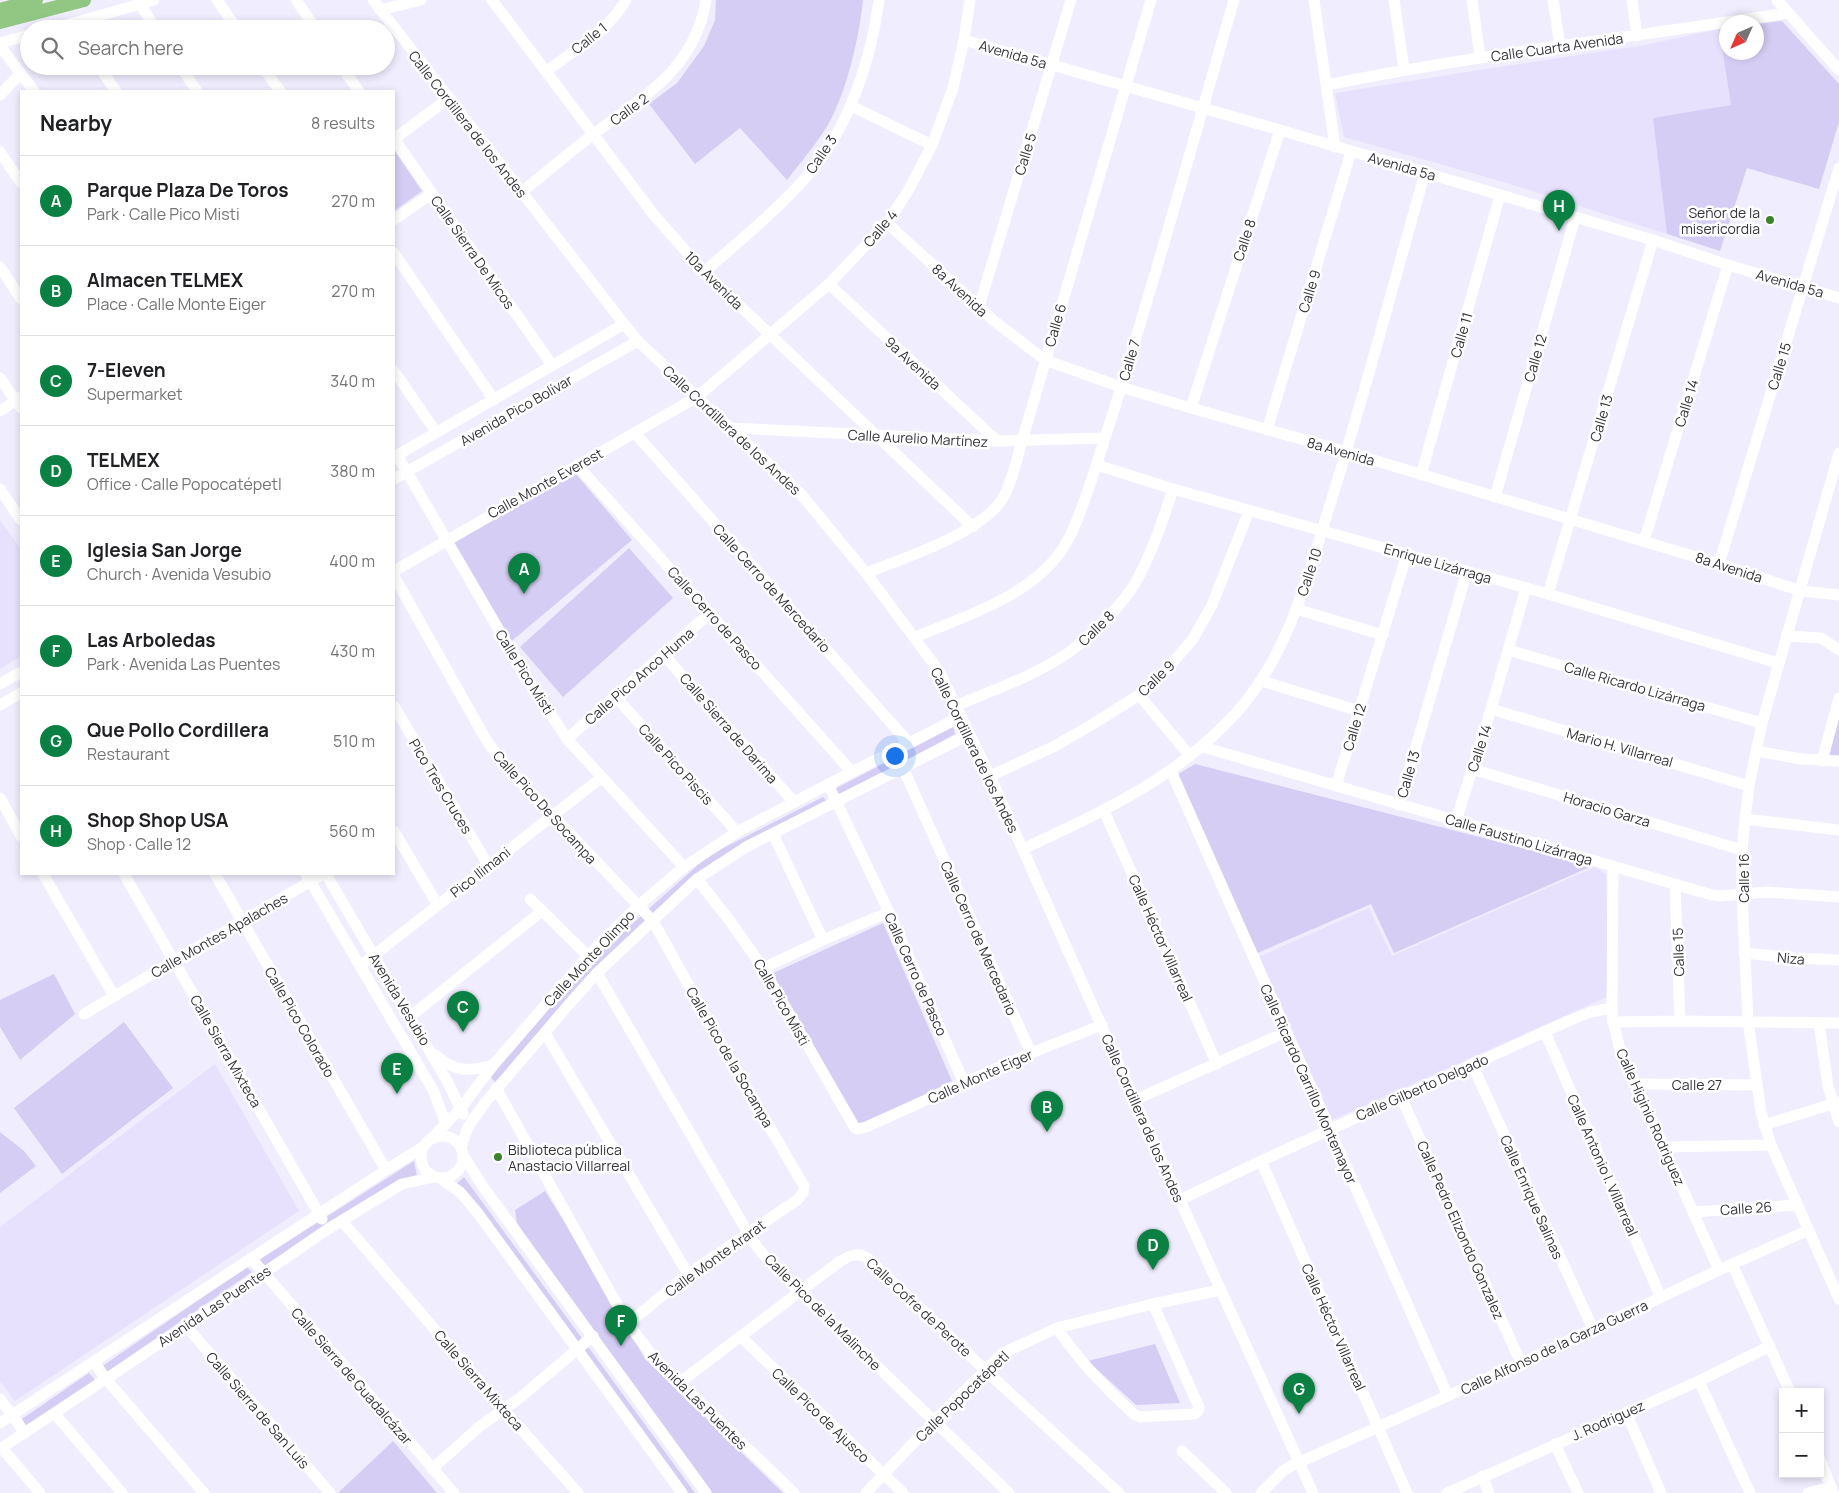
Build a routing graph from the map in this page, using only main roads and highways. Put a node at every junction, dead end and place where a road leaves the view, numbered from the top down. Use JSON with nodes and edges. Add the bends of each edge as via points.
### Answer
{"nodes":[{"id":1,"x":36,"y":0,"type":"edge"},
{"id":2,"x":84,"y":0,"type":"edge"},
{"id":3,"x":19,"y":2,"type":"edge"},
{"id":4,"x":0,"y":10,"type":"edge"},
{"id":5,"x":0,"y":22,"type":"edge"}],
"edges":[{"from":1,"to":3,"type":"main road"},
{"from":2,"to":5,"type":"main road"},
{"from":3,"to":4,"type":"main road"}]}
